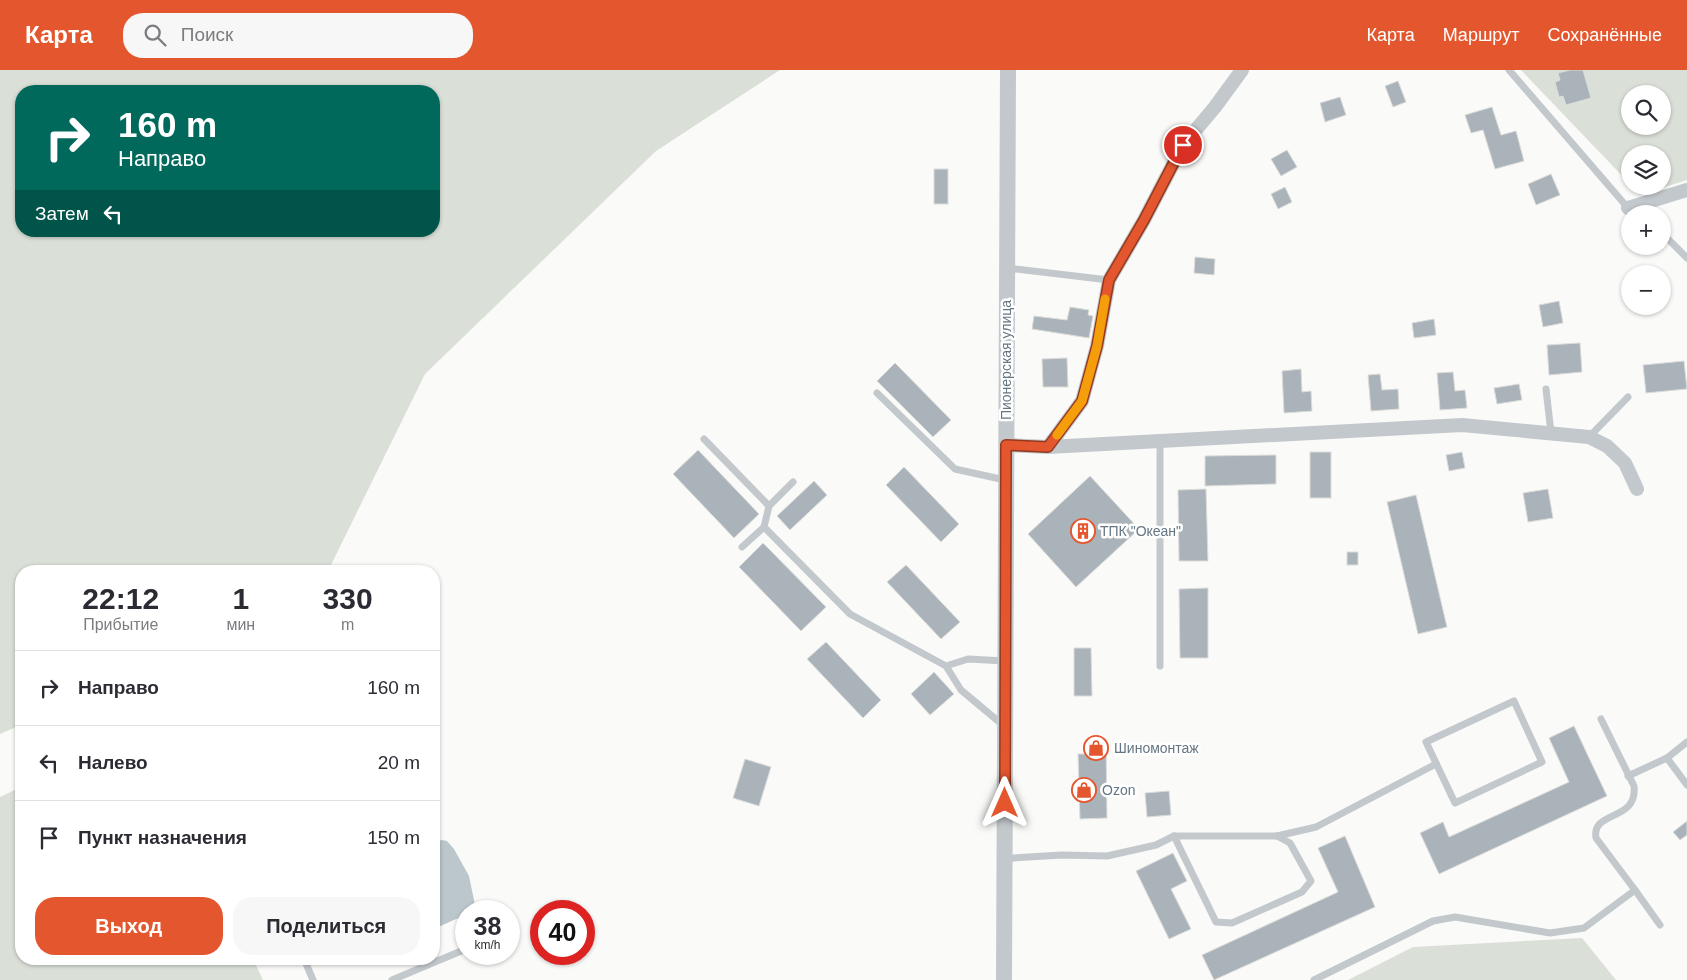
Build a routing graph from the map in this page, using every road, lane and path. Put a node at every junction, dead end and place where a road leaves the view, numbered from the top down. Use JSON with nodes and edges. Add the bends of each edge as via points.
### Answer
{"nodes":[{"id":1,"x":1008,"y":70,"type":"edge"},
{"id":2,"x":1242,"y":70,"type":"edge"},
{"id":3,"x":1509,"y":70,"type":"edge"},
{"id":4,"x":1687,"y":190,"type":"edge"},
{"id":5,"x":1627,"y":205,"type":"edge"},
{"id":6,"x":1648,"y":205,"type":"edge"},
{"id":7,"x":1671,"y":242,"type":"edge"},
{"id":8,"x":1687,"y":258,"type":"edge"},
{"id":9,"x":1007,"y":268,"type":"junction"},
{"id":10,"x":1109,"y":280,"type":"junction"},
{"id":11,"x":1546,"y":389,"type":"dead end"},
{"id":12,"x":877,"y":393,"type":"dead end"},
{"id":13,"x":1628,"y":397,"type":"dead end"},
{"id":14,"x":1551,"y":433,"type":"junction"},
{"id":15,"x":1590,"y":437,"type":"junction"},
{"id":16,"x":704,"y":439,"type":"dead end"},
{"id":17,"x":1160,"y":442,"type":"junction"},
{"id":18,"x":1006,"y":445,"type":"junction"},
{"id":19,"x":1048,"y":447,"type":"junction"},
{"id":20,"x":1005,"y":480,"type":"junction"},
{"id":21,"x":793,"y":482,"type":"dead end"},
{"id":22,"x":1637,"y":489,"type":"dead end"},
{"id":23,"x":769,"y":506,"type":"junction"},
{"id":24,"x":764,"y":527,"type":"junction"},
{"id":25,"x":742,"y":547,"type":"dead end"},
{"id":26,"x":1005,"y":661,"type":"junction"},
{"id":27,"x":946,"y":666,"type":"junction"},
{"id":28,"x":1160,"y":666,"type":"dead end"},
{"id":29,"x":1601,"y":719,"type":"dead end"},
{"id":30,"x":1004,"y":727,"type":"junction"},
{"id":31,"x":1687,"y":742,"type":"edge"},
{"id":32,"x":1666,"y":758,"type":"junction"},
{"id":33,"x":1436,"y":764,"type":"junction"},
{"id":34,"x":1628,"y":776,"type":"junction"},
{"id":35,"x":1687,"y":785,"type":"edge"},
{"id":36,"x":1174,"y":836,"type":"junction"},
{"id":37,"x":1277,"y":836,"type":"junction"},
{"id":38,"x":1005,"y":860,"type":"junction"},
{"id":39,"x":1635,"y":890,"type":"junction"},
{"id":40,"x":1660,"y":925,"type":"dead end"},
{"id":41,"x":455,"y":954,"type":"edge"},
{"id":42,"x":440,"y":960,"type":"edge"},
{"id":43,"x":307,"y":965,"type":"edge"},
{"id":44,"x":428,"y":965,"type":"edge"},
{"id":45,"x":313,"y":980,"type":"edge"},
{"id":46,"x":392,"y":980,"type":"edge"},
{"id":47,"x":1004,"y":980,"type":"edge"},
{"id":48,"x":1314,"y":980,"type":"edge"}],
"edges":[{"from":1,"to":9,"type":"street","name":"Пионерская улица"},
{"from":2,"to":10,"type":"street","via":[[1183,145]]},
{"from":3,"to":5,"type":"lane"},
{"from":4,"to":6,"type":"street"},
{"from":7,"to":8,"type":"lane"},
{"from":9,"to":10,"type":"lane"},
{"from":9,"to":18,"type":"street","name":"Пионерская улица"},
{"from":10,"to":19,"type":"street","via":[[1097,346],[1082,401]]},
{"from":11,"to":14,"type":"lane"},
{"from":12,"to":20,"type":"lane","via":[[955,469]]},
{"from":13,"to":15,"type":"lane"},
{"from":14,"to":15,"type":"street"},
{"from":14,"to":17,"type":"street","via":[[1462,425]]},
{"from":15,"to":22,"type":"street","via":[[1607,446],[1625,463]]},
{"from":16,"to":23,"type":"lane"},
{"from":17,"to":19,"type":"street"},
{"from":17,"to":28,"type":"lane"},
{"from":18,"to":19,"type":"street"},
{"from":18,"to":20,"type":"street","name":"Пионерская улица"},
{"from":20,"to":26,"type":"street","name":"Пионерская улица"},
{"from":21,"to":23,"type":"lane"},
{"from":23,"to":24,"type":"lane"},
{"from":24,"to":25,"type":"lane"},
{"from":24,"to":27,"type":"lane","via":[[850,614]]},
{"from":26,"to":27,"type":"lane","via":[[968,659]]},
{"from":26,"to":30,"type":"street","name":"Пионерская улица"},
{"from":27,"to":30,"type":"lane","via":[[961,690]]},
{"from":29,"to":34,"type":"lane"},
{"from":30,"to":38,"type":"street","name":"Пионерская улица"},
{"from":31,"to":32,"type":"lane"},
{"from":32,"to":34,"type":"lane"},
{"from":32,"to":35,"type":"lane"},
{"from":33,"to":33,"type":"lane","via":[[1455,803],[1542,762],[1514,701],[1426,742]]},
{"from":33,"to":37,"type":"lane","via":[[1316,827]]},
{"from":34,"to":39,"type":"lane","via":[[1634,786],[1632,804],[1604,820],[1595,831],[1596,838]]},
{"from":36,"to":37,"type":"lane"},
{"from":36,"to":37,"type":"lane","via":[[1216,922],[1232,923],[1302,892],[1311,881],[1290,843]]},
{"from":36,"to":38,"type":"lane","via":[[1156,845],[1107,856],[1062,854]]},
{"from":38,"to":47,"type":"street","name":"Пионерская улица"},
{"from":39,"to":40,"type":"lane"},
{"from":39,"to":48,"type":"lane","via":[[1584,928],[1550,933],[1455,917],[1433,922]]},
{"from":41,"to":42,"type":"lane"},
{"from":43,"to":45,"type":"lane"},
{"from":44,"to":46,"type":"lane"}]}
